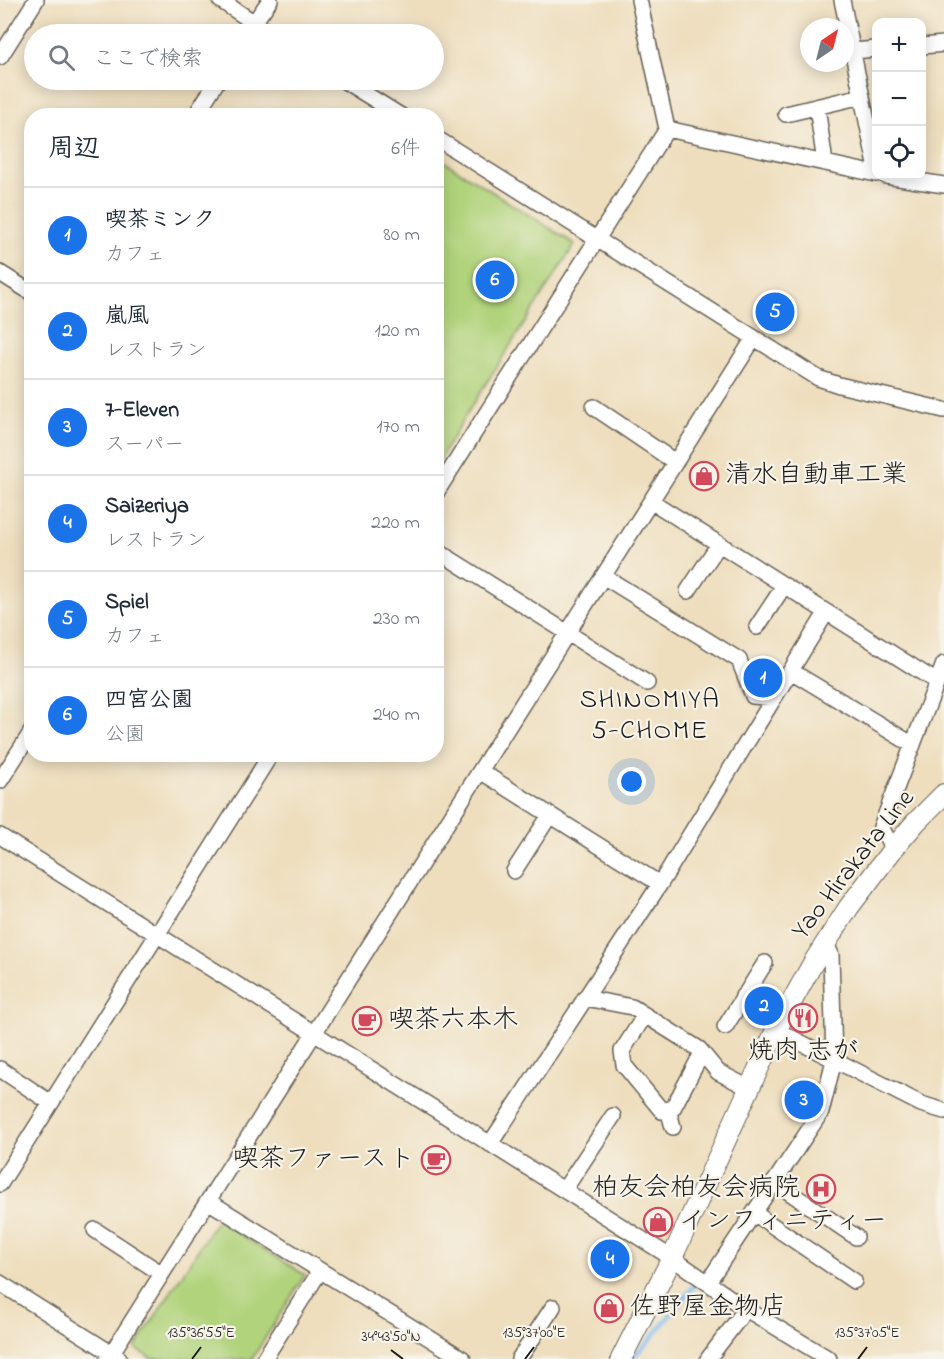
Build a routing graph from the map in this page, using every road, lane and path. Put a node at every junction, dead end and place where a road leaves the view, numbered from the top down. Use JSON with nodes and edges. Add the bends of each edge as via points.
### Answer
{"nodes":[{"id":1,"x":36,"y":0,"type":"edge"},
{"id":2,"x":220,"y":0,"type":"edge"},
{"id":3,"x":270,"y":0,"type":"edge"},
{"id":4,"x":639,"y":0,"type":"edge"},
{"id":5,"x":842,"y":0,"type":"edge"},
{"id":6,"x":846,"y":18,"type":"edge"},
{"id":7,"x":245,"y":24,"type":"edge"},
{"id":8,"x":253,"y":24,"type":"edge"},
{"id":9,"x":944,"y":44,"type":"edge"},
{"id":10,"x":926,"y":46,"type":"edge"},
{"id":11,"x":872,"y":49,"type":"edge"},
{"id":12,"x":854,"y":51,"type":"edge"},
{"id":13,"x":854,"y":56,"type":"edge"},
{"id":14,"x":0,"y":57,"type":"edge"},
{"id":15,"x":212,"y":90,"type":"edge"},
{"id":16,"x":359,"y":90,"type":"edge"},
{"id":17,"x":862,"y":96,"type":"junction"},
{"id":18,"x":817,"y":106,"type":"junction"},
{"id":19,"x":200,"y":108,"type":"edge"},
{"id":20,"x":388,"y":108,"type":"edge"},
{"id":21,"x":786,"y":114,"type":"dead end"},
{"id":22,"x":668,"y":129,"type":"junction"},
{"id":23,"x":444,"y":143,"type":"edge"},
{"id":24,"x":872,"y":145,"type":"edge"},
{"id":25,"x":825,"y":163,"type":"junction"},
{"id":26,"x":872,"y":173,"type":"edge"},
{"id":27,"x":912,"y":180,"type":"edge"},
{"id":28,"x":944,"y":185,"type":"edge"},
{"id":29,"x":598,"y":239,"type":"junction"},
{"id":30,"x":0,"y":273,"type":"edge"},
{"id":31,"x":24,"y":288,"type":"edge"},
{"id":32,"x":754,"y":338,"type":"junction"},
{"id":33,"x":594,"y":407,"type":"dead end"},
{"id":34,"x":944,"y":410,"type":"edge"},
{"id":35,"x":675,"y":462,"type":"junction"},
{"id":36,"x":444,"y":480,"type":"edge"},
{"id":37,"x":651,"y":501,"type":"junction"},
{"id":38,"x":719,"y":544,"type":"junction"},
{"id":39,"x":444,"y":555,"type":"edge"},
{"id":40,"x":603,"y":576,"type":"junction"},
{"id":41,"x":784,"y":586,"type":"junction"},
{"id":42,"x":688,"y":591,"type":"dead end"},
{"id":43,"x":826,"y":613,"type":"junction"},
{"id":44,"x":757,"y":627,"type":"dead end"},
{"id":45,"x":568,"y":632,"type":"junction"},
{"id":46,"x":944,"y":664,"type":"edge"},
{"id":47,"x":791,"y":670,"type":"junction"},
{"id":48,"x":937,"y":682,"type":"junction"},
{"id":49,"x":646,"y":683,"type":"dead end"},
{"id":50,"x":774,"y":698,"type":"junction"},
{"id":51,"x":24,"y":744,"type":"edge"},
{"id":52,"x":913,"y":744,"type":"junction"},
{"id":53,"x":266,"y":762,"type":"edge"},
{"id":54,"x":480,"y":771,"type":"junction"},
{"id":55,"x":0,"y":781,"type":"edge"},
{"id":56,"x":944,"y":794,"type":"edge"},
{"id":57,"x":550,"y":815,"type":"junction"},
{"id":58,"x":0,"y":836,"type":"edge"},
{"id":59,"x":893,"y":849,"type":"junction"},
{"id":60,"x":514,"y":871,"type":"dead end"},
{"id":61,"x":660,"y":884,"type":"junction"},
{"id":62,"x":157,"y":934,"type":"junction"},
{"id":63,"x":826,"y":943,"type":"junction"},
{"id":64,"x":765,"y":963,"type":"dead end"},
{"id":65,"x":743,"y":996,"type":"junction"},
{"id":66,"x":585,"y":998,"type":"junction"},
{"id":67,"x":645,"y":1015,"type":"junction"},
{"id":68,"x":778,"y":1025,"type":"junction"},
{"id":69,"x":725,"y":1026,"type":"dead end"},
{"id":70,"x":313,"y":1034,"type":"junction"},
{"id":71,"x":702,"y":1053,"type":"junction"},
{"id":72,"x":834,"y":1060,"type":"junction"},
{"id":73,"x":0,"y":1070,"type":"edge"},
{"id":74,"x":749,"y":1088,"type":"junction"},
{"id":75,"x":51,"y":1103,"type":"junction"},
{"id":76,"x":668,"y":1109,"type":"junction"},
{"id":77,"x":944,"y":1111,"type":"edge"},
{"id":78,"x":613,"y":1116,"type":"dead end"},
{"id":79,"x":673,"y":1127,"type":"dead end"},
{"id":80,"x":490,"y":1144,"type":"junction"},
{"id":81,"x":774,"y":1182,"type":"junction"},
{"id":82,"x":0,"y":1184,"type":"edge"},
{"id":83,"x":564,"y":1190,"type":"junction"},
{"id":84,"x":208,"y":1201,"type":"junction"},
{"id":85,"x":754,"y":1213,"type":"junction"},
{"id":86,"x":95,"y":1230,"type":"dead end"},
{"id":87,"x":856,"y":1237,"type":"dead end"},
{"id":88,"x":672,"y":1258,"type":"junction"},
{"id":89,"x":320,"y":1271,"type":"junction"},
{"id":90,"x":162,"y":1274,"type":"junction"},
{"id":91,"x":854,"y":1281,"type":"dead end"},
{"id":92,"x":708,"y":1282,"type":"junction"},
{"id":93,"x":0,"y":1283,"type":"edge"},
{"id":94,"x":552,"y":1306,"type":"dead end"},
{"id":95,"x":746,"y":1309,"type":"junction"},
{"id":96,"x":113,"y":1357,"type":"edge"},
{"id":97,"x":264,"y":1359,"type":"edge"},
{"id":98,"x":463,"y":1359,"type":"edge"},
{"id":99,"x":519,"y":1359,"type":"edge"},
{"id":100,"x":621,"y":1359,"type":"edge"},
{"id":101,"x":708,"y":1359,"type":"edge"},
{"id":102,"x":829,"y":1359,"type":"edge"}],
"edges":[{"from":1,"to":14,"type":"street"},
{"from":2,"to":7,"type":"street"},
{"from":3,"to":8,"type":"street"},
{"from":4,"to":22,"type":"street"},
{"from":5,"to":6,"type":"street"},
{"from":9,"to":10,"type":"street"},
{"from":11,"to":12,"type":"street"},
{"from":13,"to":17,"type":"street"},
{"from":15,"to":19,"type":"street"},
{"from":16,"to":20,"type":"street"},
{"from":17,"to":18,"type":"street"},
{"from":17,"to":24,"type":"street"},
{"from":18,"to":21,"type":"street"},
{"from":18,"to":25,"type":"street"},
{"from":22,"to":25,"type":"street"},
{"from":22,"to":29,"type":"street"},
{"from":23,"to":29,"type":"street"},
{"from":25,"to":26,"type":"street"},
{"from":27,"to":28,"type":"street"},
{"from":29,"to":32,"type":"street"},
{"from":29,"to":36,"type":"street"},
{"from":30,"to":31,"type":"street"},
{"from":32,"to":34,"type":"street","via":[[818,378]]},
{"from":32,"to":35,"type":"street"},
{"from":33,"to":35,"type":"street"},
{"from":35,"to":37,"type":"street"},
{"from":37,"to":38,"type":"street"},
{"from":37,"to":40,"type":"street"},
{"from":38,"to":41,"type":"street"},
{"from":38,"to":42,"type":"street"},
{"from":39,"to":45,"type":"street"},
{"from":40,"to":45,"type":"street"},
{"from":40,"to":50,"type":"street","via":[[739,660],[753,696]]},
{"from":41,"to":43,"type":"street"},
{"from":41,"to":44,"type":"street"},
{"from":43,"to":47,"type":"street"},
{"from":43,"to":48,"type":"street"},
{"from":45,"to":49,"type":"street"},
{"from":45,"to":54,"type":"street"},
{"from":46,"to":48,"type":"street"},
{"from":47,"to":50,"type":"street"},
{"from":47,"to":52,"type":"street"},
{"from":48,"to":52,"type":"street"},
{"from":50,"to":61,"type":"street"},
{"from":51,"to":55,"type":"street"},
{"from":52,"to":59,"type":"street","via":[[881,827]]},
{"from":53,"to":62,"type":"street"},
{"from":54,"to":57,"type":"street"},
{"from":54,"to":70,"type":"street"},
{"from":56,"to":59,"type":"main road","name":"Yao Hirakata Line"},
{"from":57,"to":60,"type":"street"},
{"from":57,"to":61,"type":"street"},
{"from":58,"to":62,"type":"street"},
{"from":59,"to":63,"type":"main road","name":"Yao Hirakata Line"},
{"from":61,"to":66,"type":"street"},
{"from":62,"to":70,"type":"street"},
{"from":62,"to":75,"type":"street"},
{"from":63,"to":68,"type":"main road","name":"Yao Hirakata Line"},
{"from":63,"to":72,"type":"street","via":[[831,955]]},
{"from":64,"to":65,"type":"street"},
{"from":65,"to":68,"type":"street"},
{"from":65,"to":69,"type":"street"},
{"from":66,"to":67,"type":"street","via":[[632,1007]]},
{"from":66,"to":80,"type":"street"},
{"from":67,"to":71,"type":"street"},
{"from":67,"to":76,"type":"street","via":[[622,1051],[624,1065],[662,1111]]},
{"from":68,"to":72,"type":"street"},
{"from":68,"to":74,"type":"main road","name":"Yao Hirakata Line"},
{"from":70,"to":80,"type":"street"},
{"from":70,"to":84,"type":"street"},
{"from":71,"to":74,"type":"street","via":[[718,1072]]},
{"from":71,"to":76,"type":"street","via":[[673,1107]]},
{"from":72,"to":77,"type":"street","via":[[921,1104]]},
{"from":72,"to":81,"type":"street","via":[[822,1112]]},
{"from":73,"to":75,"type":"street"},
{"from":74,"to":88,"type":"main road","name":"Yao Hirakata Line"},
{"from":75,"to":82,"type":"street"},
{"from":76,"to":79,"type":"street"},
{"from":78,"to":83,"type":"street"},
{"from":80,"to":83,"type":"street"},
{"from":81,"to":85,"type":"street"},
{"from":81,"to":87,"type":"street"},
{"from":83,"to":88,"type":"street"},
{"from":84,"to":89,"type":"street"},
{"from":84,"to":90,"type":"street"},
{"from":85,"to":91,"type":"street"},
{"from":85,"to":92,"type":"street"},
{"from":86,"to":90,"type":"street"},
{"from":88,"to":92,"type":"street"},
{"from":88,"to":100,"type":"main road","name":"Yao Hirakata Line"},
{"from":89,"to":97,"type":"street"},
{"from":89,"to":98,"type":"street"},
{"from":90,"to":96,"type":"street"},
{"from":92,"to":95,"type":"street"},
{"from":93,"to":96,"type":"street"},
{"from":94,"to":99,"type":"street"},
{"from":95,"to":101,"type":"street"},
{"from":95,"to":102,"type":"street"}]}
